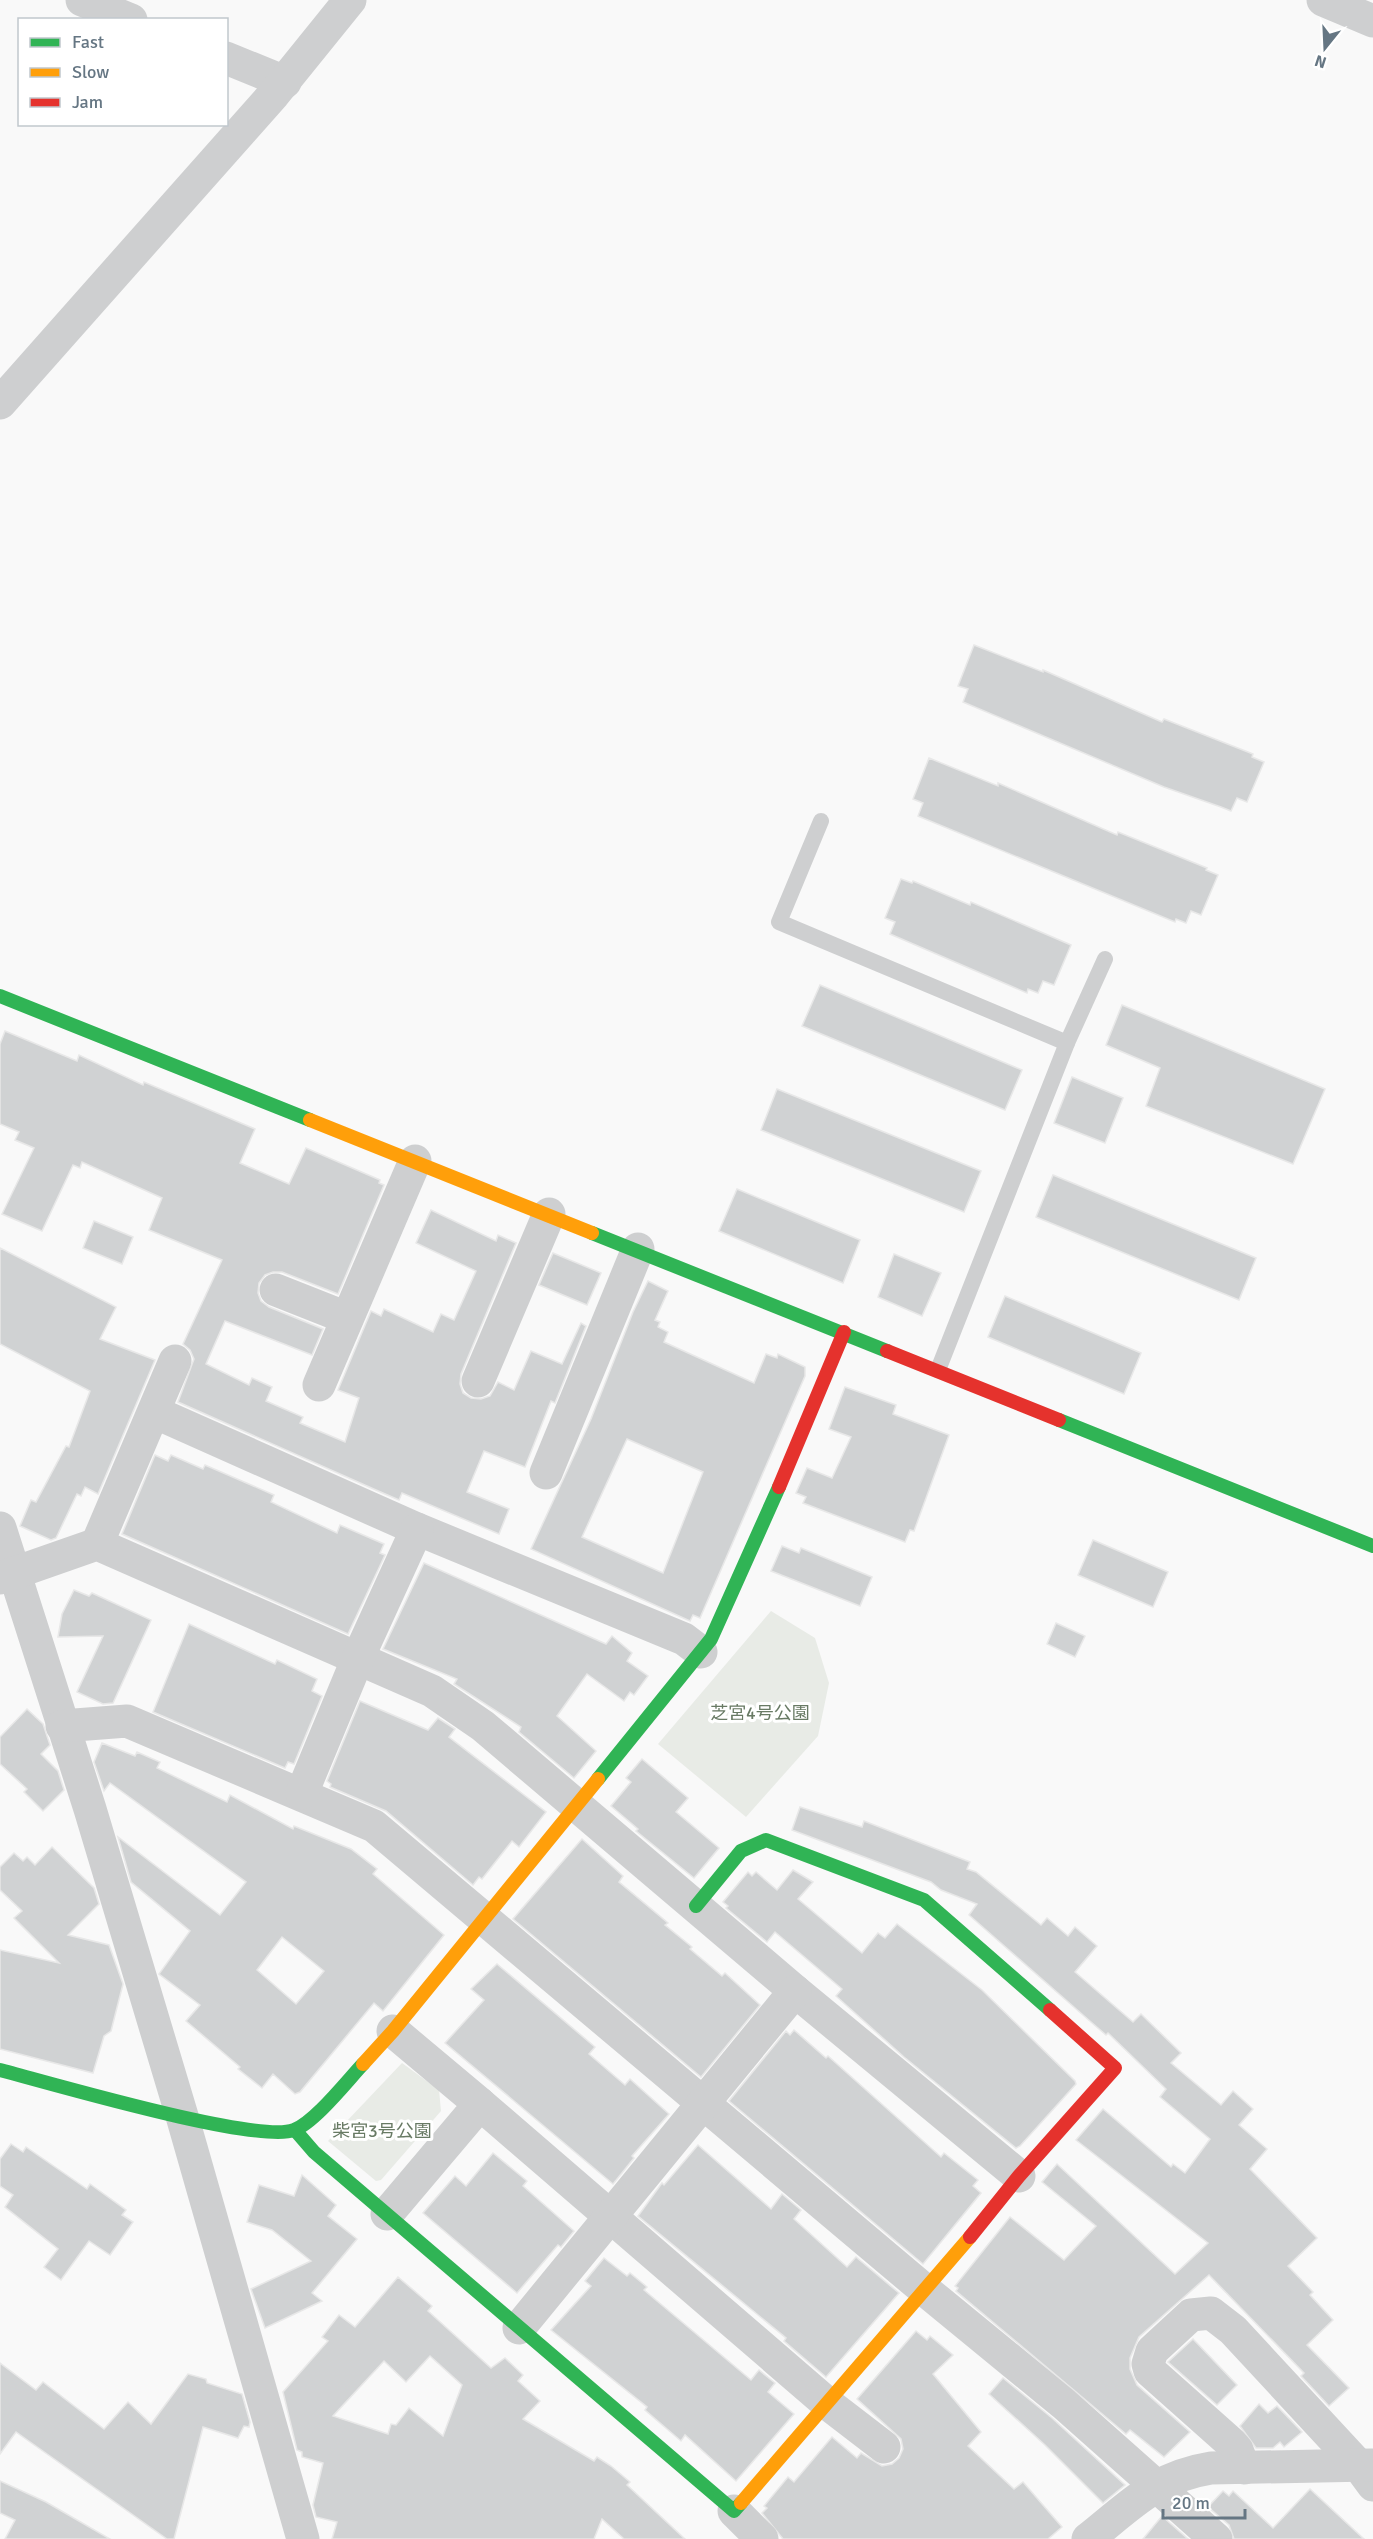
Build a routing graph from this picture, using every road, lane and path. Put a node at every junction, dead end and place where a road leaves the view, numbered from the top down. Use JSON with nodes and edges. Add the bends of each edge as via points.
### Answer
{"nodes":[{"id":1,"x":82,"y":0,"type":"edge"},
{"id":2,"x":351,"y":0,"type":"edge"},
{"id":3,"x":1323,"y":0,"type":"edge"},
{"id":4,"x":126,"y":18,"type":"edge"},
{"id":5,"x":1373,"y":21,"type":"edge"},
{"id":6,"x":228,"y":59,"type":"edge"},
{"id":7,"x":285,"y":82,"type":"junction"},
{"id":8,"x":0,"y":403,"type":"edge"},
{"id":9,"x":821,"y":821,"type":"dead end"},
{"id":10,"x":1105,"y":959,"type":"dead end"},
{"id":11,"x":0,"y":996,"type":"edge"},
{"id":12,"x":1067,"y":1043,"type":"junction"},
{"id":13,"x":415,"y":1161,"type":"junction"},
{"id":14,"x":549,"y":1214,"type":"junction"},
{"id":15,"x":638,"y":1249,"type":"junction"},
{"id":16,"x":276,"y":1290,"type":"dead end"},
{"id":17,"x":347,"y":1318,"type":"junction"},
{"id":18,"x":844,"y":1332,"type":"junction"},
{"id":19,"x":175,"y":1361,"type":"dead end"},
{"id":20,"x":938,"y":1370,"type":"junction"},
{"id":21,"x":478,"y":1381,"type":"dead end"},
{"id":22,"x":319,"y":1385,"type":"dead end"},
{"id":23,"x":154,"y":1412,"type":"junction"},
{"id":24,"x":546,"y":1473,"type":"dead end"},
{"id":25,"x":0,"y":1528,"type":"edge"},
{"id":26,"x":417,"y":1529,"type":"junction"},
{"id":27,"x":97,"y":1544,"type":"junction"},
{"id":28,"x":1373,"y":1546,"type":"edge"},
{"id":29,"x":7,"y":1576,"type":"edge"},
{"id":30,"x":701,"y":1652,"type":"junction"},
{"id":31,"x":358,"y":1658,"type":"junction"},
{"id":32,"x":62,"y":1726,"type":"junction"},
{"id":33,"x":302,"y":1793,"type":"junction"},
{"id":34,"x":576,"y":1805,"type":"junction"},
{"id":35,"x":696,"y":1906,"type":"junction"},
{"id":36,"x":483,"y":1918,"type":"junction"},
{"id":37,"x":795,"y":1991,"type":"junction"},
{"id":38,"x":393,"y":2031,"type":"junction"},
{"id":39,"x":0,"y":2070,"type":"edge"},
{"id":40,"x":704,"y":2103,"type":"junction"},
{"id":41,"x":480,"y":2104,"type":"junction"},
{"id":42,"x":182,"y":2116,"type":"junction"},
{"id":43,"x":295,"y":2130,"type":"junction"},
{"id":44,"x":1019,"y":2176,"type":"junction"},
{"id":45,"x":387,"y":2214,"type":"junction"},
{"id":46,"x":611,"y":2215,"type":"junction"},
{"id":47,"x":926,"y":2291,"type":"junction"},
{"id":48,"x":519,"y":2328,"type":"junction"},
{"id":49,"x":828,"y":2404,"type":"junction"},
{"id":50,"x":884,"y":2447,"type":"dead end"},
{"id":51,"x":1244,"y":2468,"type":"junction"},
{"id":52,"x":1368,"y":2472,"type":"edge"},
{"id":53,"x":1154,"y":2486,"type":"junction"},
{"id":54,"x":734,"y":2511,"type":"junction"},
{"id":55,"x":1111,"y":2533,"type":"edge"},
{"id":56,"x":303,"y":2539,"type":"edge"},
{"id":57,"x":762,"y":2539,"type":"edge"},
{"id":58,"x":1216,"y":2539,"type":"edge"}],
"edges":[{"from":1,"to":4,"type":"street"},
{"from":2,"to":7,"type":"street"},
{"from":3,"to":5,"type":"street"},
{"from":6,"to":7,"type":"street"},
{"from":7,"to":8,"type":"street"},
{"from":9,"to":12,"type":"lane","via":[[779,922]]},
{"from":10,"to":12,"type":"lane"},
{"from":11,"to":13,"type":"street"},
{"from":12,"to":20,"type":"lane"},
{"from":13,"to":14,"type":"street"},
{"from":13,"to":17,"type":"street"},
{"from":14,"to":15,"type":"street"},
{"from":14,"to":21,"type":"street"},
{"from":15,"to":18,"type":"street"},
{"from":15,"to":24,"type":"street"},
{"from":16,"to":17,"type":"street"},
{"from":17,"to":22,"type":"street"},
{"from":18,"to":20,"type":"street"},
{"from":18,"to":30,"type":"street","via":[[736,1587]]},
{"from":19,"to":23,"type":"street"},
{"from":20,"to":28,"type":"street"},
{"from":23,"to":26,"type":"street"},
{"from":23,"to":27,"type":"street"},
{"from":25,"to":29,"type":"street"},
{"from":26,"to":30,"type":"street","via":[[684,1639]]},
{"from":26,"to":31,"type":"street"},
{"from":27,"to":29,"type":"street"},
{"from":27,"to":31,"type":"street"},
{"from":29,"to":32,"type":"street"},
{"from":30,"to":34,"type":"street"},
{"from":31,"to":33,"type":"street"},
{"from":31,"to":34,"type":"street","via":[[432,1690],[483,1725]]},
{"from":32,"to":33,"type":"street","via":[[128,1721]]},
{"from":32,"to":42,"type":"street"},
{"from":33,"to":36,"type":"street","via":[[374,1826]]},
{"from":34,"to":35,"type":"street"},
{"from":34,"to":36,"type":"street"},
{"from":35,"to":37,"type":"street"},
{"from":35,"to":44,"type":"street","via":[[741,1851],[766,1840],[924,1900],[1115,2068]]},
{"from":36,"to":38,"type":"street"},
{"from":36,"to":40,"type":"street"},
{"from":37,"to":40,"type":"street"},
{"from":37,"to":44,"type":"street"},
{"from":38,"to":41,"type":"street"},
{"from":38,"to":43,"type":"street","via":[[321,2110]]},
{"from":39,"to":42,"type":"street"},
{"from":40,"to":46,"type":"street"},
{"from":40,"to":47,"type":"street"},
{"from":41,"to":45,"type":"street"},
{"from":41,"to":46,"type":"street"},
{"from":42,"to":43,"type":"street","via":[[253,2130]]},
{"from":42,"to":56,"type":"street"},
{"from":43,"to":45,"type":"street","via":[[314,2152]]},
{"from":44,"to":47,"type":"street"},
{"from":45,"to":48,"type":"street"},
{"from":46,"to":48,"type":"street"},
{"from":46,"to":49,"type":"street"},
{"from":47,"to":49,"type":"street"},
{"from":47,"to":53,"type":"street","via":[[1064,2404]]},
{"from":48,"to":54,"type":"street"},
{"from":49,"to":50,"type":"street"},
{"from":49,"to":54,"type":"street"},
{"from":51,"to":52,"type":"street"},
{"from":51,"to":52,"type":"street","via":[[1231,2443],[1150,2371],[1152,2352],[1191,2315],[1211,2313],[1233,2330]]},
{"from":51,"to":53,"type":"street","via":[[1188,2472]]},
{"from":53,"to":55,"type":"street"},
{"from":53,"to":58,"type":"street"},
{"from":54,"to":57,"type":"street"}]}
